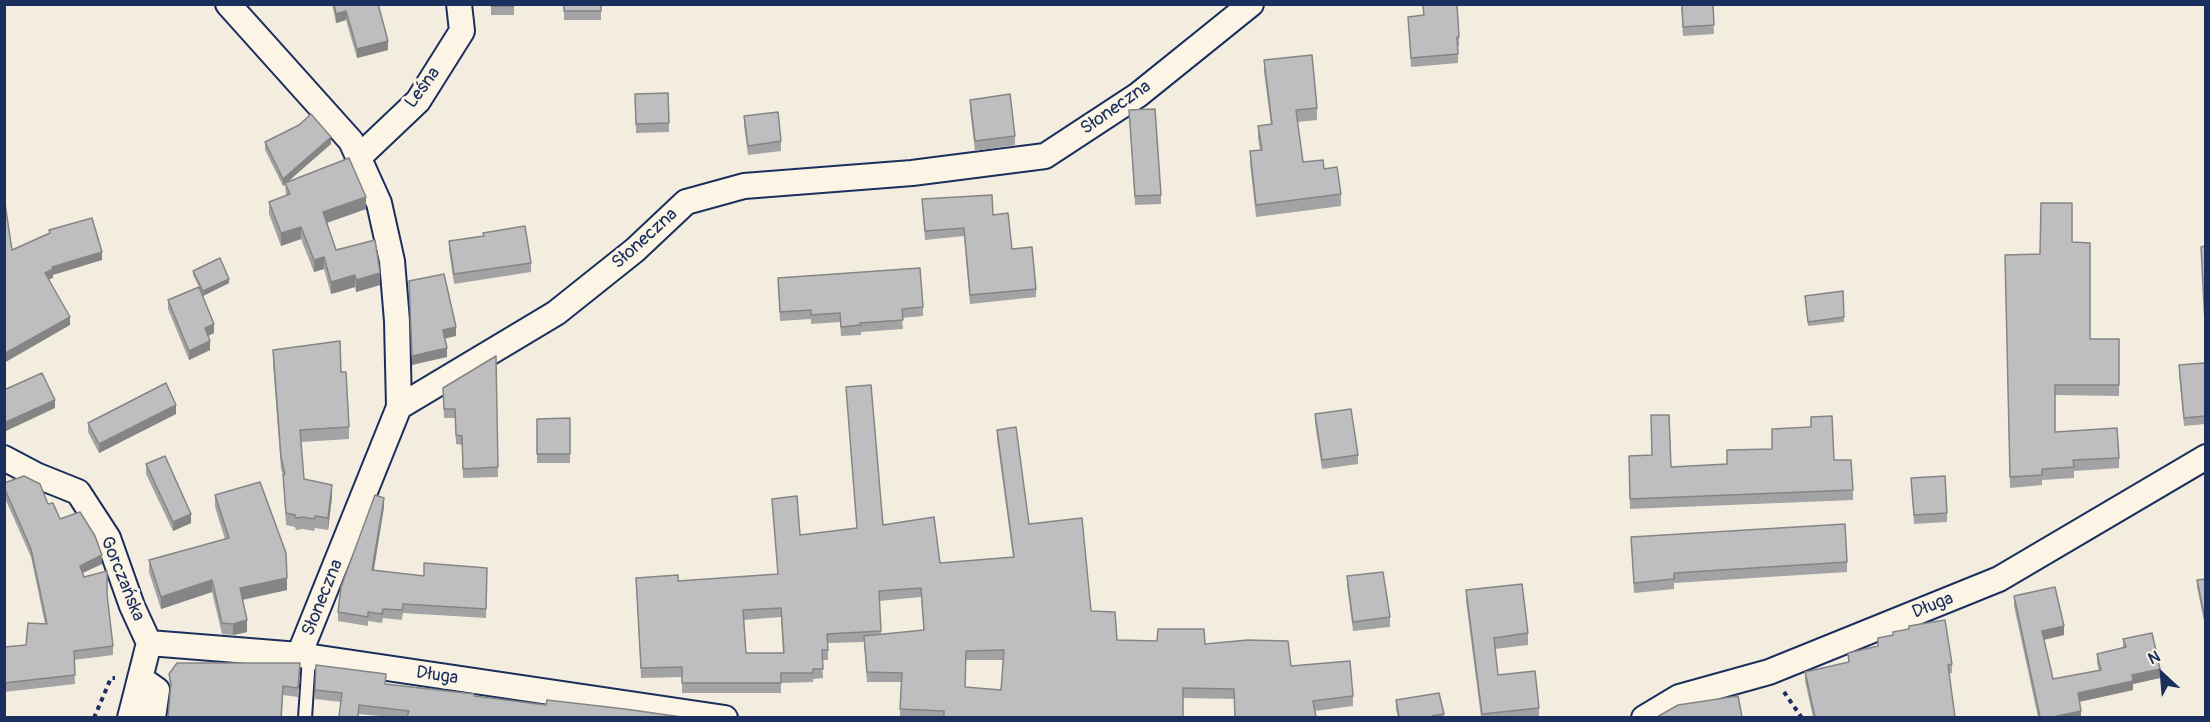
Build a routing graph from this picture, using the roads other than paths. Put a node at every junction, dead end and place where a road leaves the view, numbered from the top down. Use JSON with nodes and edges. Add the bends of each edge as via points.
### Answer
{"nodes":[{"id":1,"x":228,"y":4,"type":"edge"},
{"id":2,"x":459,"y":4,"type":"edge"},
{"id":3,"x":1251,"y":4,"type":"edge"},
{"id":4,"x":359,"y":157,"type":"junction"},
{"id":5,"x":399,"y":407,"type":"junction"},
{"id":6,"x":2205,"y":457,"type":"edge"},
{"id":7,"x":4,"y":458,"type":"edge"},
{"id":8,"x":149,"y":643,"type":"junction"},
{"id":9,"x":304,"y":656,"type":"junction"},
{"id":10,"x":140,"y":678,"type":"junction"},
{"id":11,"x":130,"y":717,"type":"edge"},
{"id":12,"x":153,"y":717,"type":"edge"},
{"id":13,"x":305,"y":717,"type":"edge"},
{"id":14,"x":725,"y":717,"type":"edge"},
{"id":15,"x":1644,"y":717,"type":"edge"}],
"edges":[{"from":1,"to":4,"type":"street","via":[[351,141]]},
{"from":2,"to":4,"type":"street","name":"Leśna","via":[[462,31],[418,101]]},
{"from":3,"to":5,"type":"street","name":"Słoneczna","via":[[1138,94],[1045,156],[912,173],[744,186],[686,202],[635,250],[556,312]]},
{"from":4,"to":5,"type":"street","via":[[379,203],[392,261]]},
{"from":5,"to":9,"type":"street","name":"Słoneczna"},
{"from":6,"to":15,"type":"street","name":"Długa","via":[[1999,579],[1770,672],[1679,697]]},
{"from":7,"to":8,"type":"street","name":"Gorczańska","via":[[78,492],[108,538]]},
{"from":8,"to":9,"type":"street","name":"Długa"},
{"from":8,"to":10,"type":"street"},
{"from":9,"to":13,"type":"lane"},
{"from":9,"to":14,"type":"street","name":"Długa"},
{"from":10,"to":11,"type":"street"},
{"from":10,"to":12,"type":"street","via":[[157,690]]}]}
